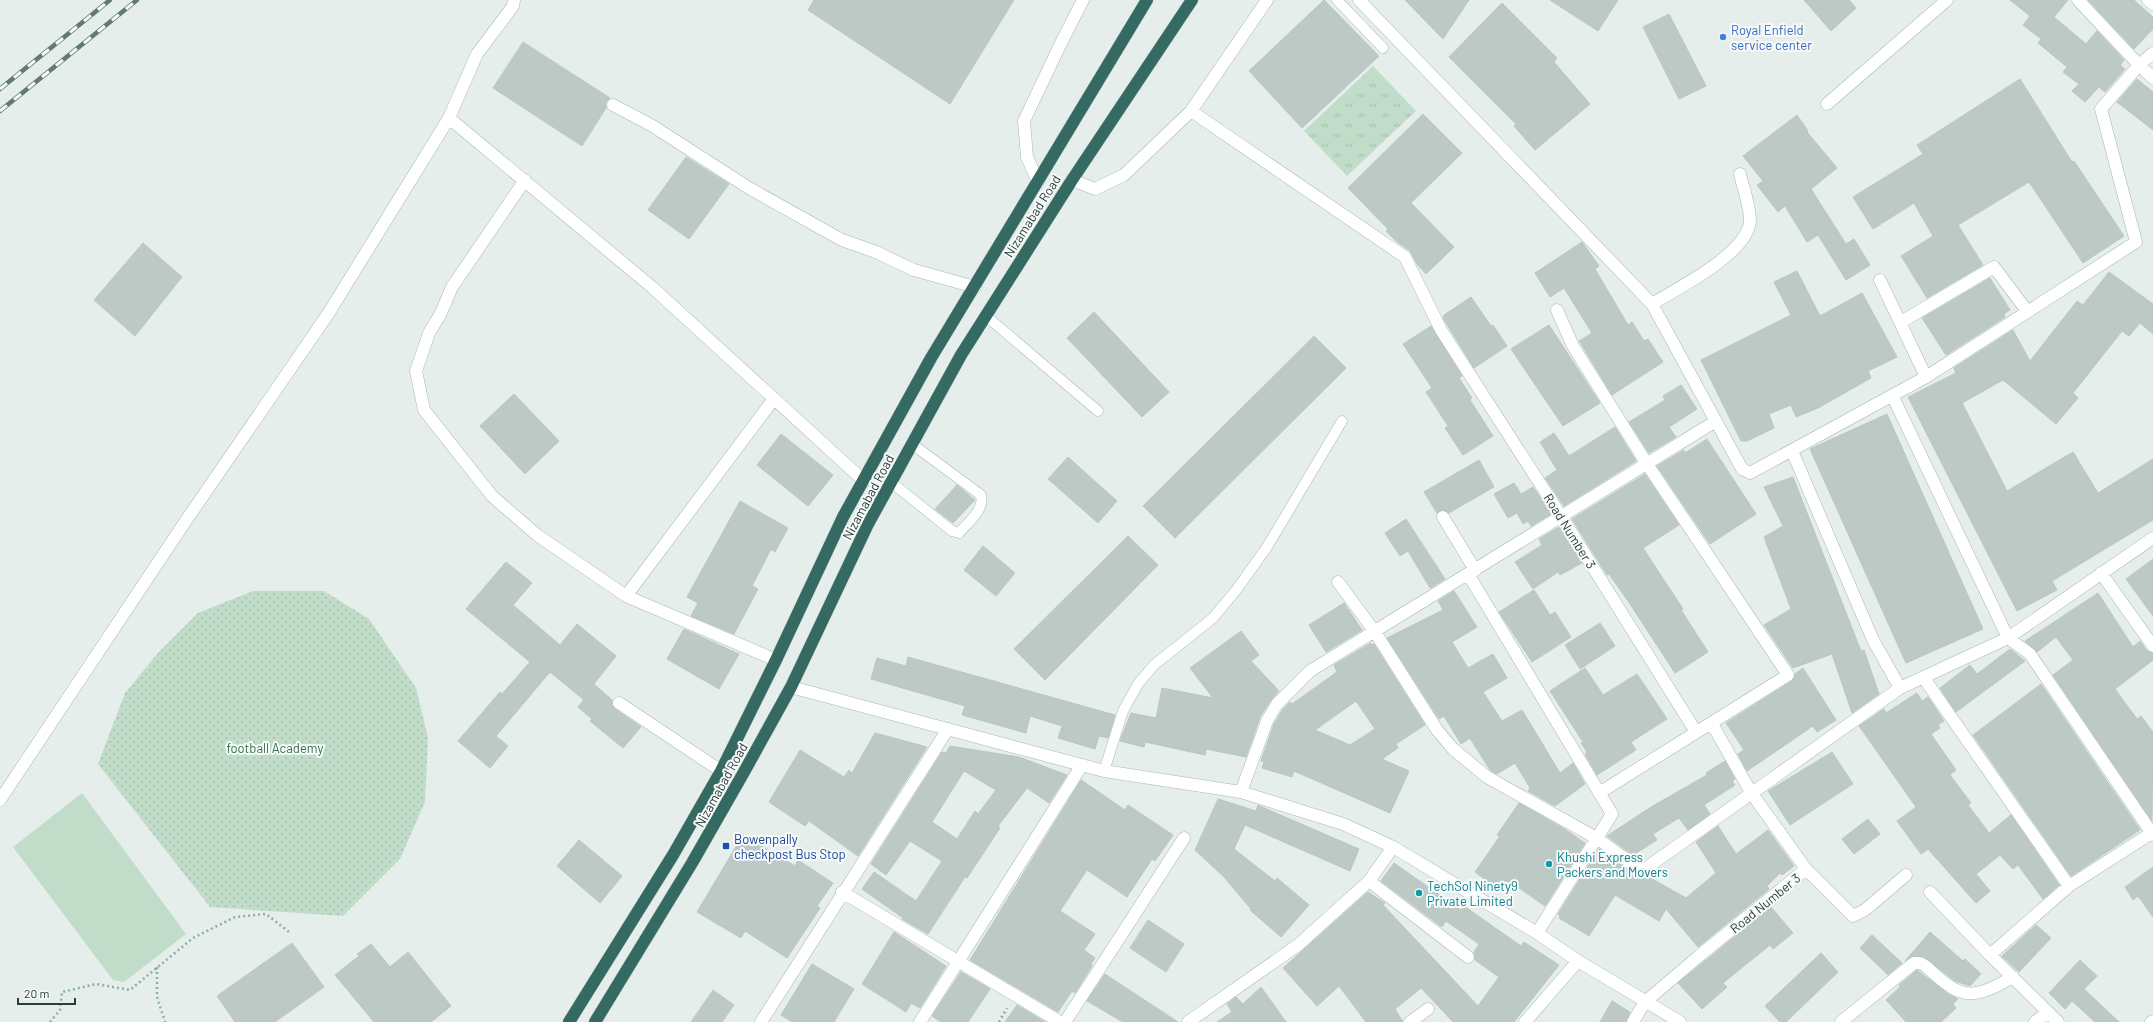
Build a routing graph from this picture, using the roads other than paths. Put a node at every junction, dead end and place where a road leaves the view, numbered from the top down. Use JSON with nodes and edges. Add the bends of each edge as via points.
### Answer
{"nodes":[{"id":1,"x":514,"y":0,"type":"edge"},
{"id":2,"x":1084,"y":0,"type":"edge"},
{"id":3,"x":1147,"y":0,"type":"edge"},
{"id":4,"x":1192,"y":0,"type":"edge"},
{"id":5,"x":1268,"y":0,"type":"edge"},
{"id":6,"x":1337,"y":0,"type":"edge"},
{"id":7,"x":1359,"y":0,"type":"edge"},
{"id":8,"x":1947,"y":0,"type":"edge"},
{"id":9,"x":2078,"y":0,"type":"edge"},
{"id":10,"x":2148,"y":0,"type":"edge"},
{"id":11,"x":2153,"y":4,"type":"edge"},
{"id":12,"x":1382,"y":48,"type":"dead end"},
{"id":13,"x":2153,"y":53,"type":"edge"},
{"id":14,"x":2139,"y":65,"type":"junction"},
{"id":15,"x":2153,"y":78,"type":"edge"},
{"id":16,"x":1827,"y":104,"type":"dead end"},
{"id":17,"x":613,"y":105,"type":"dead end"},
{"id":18,"x":1191,"y":111,"type":"junction"},
{"id":19,"x":449,"y":118,"type":"junction"},
{"id":20,"x":1740,"y":174,"type":"dead end"},
{"id":21,"x":525,"y":180,"type":"junction"},
{"id":22,"x":1072,"y":180,"type":"junction"},
{"id":23,"x":1038,"y":182,"type":"junction"},
{"id":24,"x":1880,"y":280,"type":"dead end"},
{"id":25,"x":975,"y":287,"type":"junction"},
{"id":26,"x":1652,"y":304,"type":"junction"},
{"id":27,"x":1557,"y":310,"type":"dead end"},
{"id":28,"x":2027,"y":311,"type":"junction"},
{"id":29,"x":986,"y":316,"type":"junction"},
{"id":30,"x":1901,"y":322,"type":"junction"},
{"id":31,"x":1926,"y":377,"type":"junction"},
{"id":32,"x":1893,"y":397,"type":"junction"},
{"id":33,"x":774,"y":400,"type":"junction"},
{"id":34,"x":1098,"y":411,"type":"dead end"},
{"id":35,"x":1342,"y":421,"type":"dead end"},
{"id":36,"x":1716,"y":421,"type":"junction"},
{"id":37,"x":912,"y":444,"type":"junction"},
{"id":38,"x":1792,"y":451,"type":"junction"},
{"id":39,"x":1647,"y":464,"type":"junction"},
{"id":40,"x":864,"y":481,"type":"junction"},
{"id":41,"x":892,"y":482,"type":"junction"},
{"id":42,"x":1561,"y":516,"type":"junction"},
{"id":43,"x":1443,"y":517,"type":"dead end"},
{"id":44,"x":2153,"y":538,"type":"edge"},
{"id":45,"x":1471,"y":572,"type":"junction"},
{"id":46,"x":2101,"y":573,"type":"junction"},
{"id":47,"x":1338,"y":582,"type":"dead end"},
{"id":48,"x":626,"y":596,"type":"junction"},
{"id":49,"x":1375,"y":632,"type":"junction"},
{"id":50,"x":2008,"y":638,"type":"junction"},
{"id":51,"x":2153,"y":646,"type":"edge"},
{"id":52,"x":776,"y":660,"type":"junction"},
{"id":53,"x":1923,"y":677,"type":"junction"},
{"id":54,"x":791,"y":686,"type":"junction"},
{"id":55,"x":1900,"y":688,"type":"junction"},
{"id":56,"x":619,"y":703,"type":"dead end"},
{"id":57,"x":1712,"y":724,"type":"junction"},
{"id":58,"x":948,"y":729,"type":"junction"},
{"id":59,"x":1696,"y":732,"type":"junction"},
{"id":60,"x":1082,"y":765,"type":"junction"},
{"id":61,"x":721,"y":771,"type":"junction"},
{"id":62,"x":1104,"y":771,"type":"junction"},
{"id":63,"x":1241,"y":792,"type":"junction"},
{"id":64,"x":1599,"y":793,"type":"junction"},
{"id":65,"x":1752,"y":794,"type":"junction"},
{"id":66,"x":0,"y":800,"type":"edge"},
{"id":67,"x":2153,"y":833,"type":"edge"},
{"id":68,"x":1184,"y":838,"type":"dead end"},
{"id":69,"x":1598,"y":839,"type":"junction"},
{"id":70,"x":1393,"y":847,"type":"junction"},
{"id":71,"x":1806,"y":869,"type":"junction"},
{"id":72,"x":1906,"y":875,"type":"dead end"},
{"id":73,"x":1369,"y":882,"type":"junction"},
{"id":74,"x":2069,"y":886,"type":"junction"},
{"id":75,"x":842,"y":892,"type":"junction"},
{"id":76,"x":1930,"y":892,"type":"dead end"},
{"id":77,"x":1537,"y":934,"type":"junction"},
{"id":78,"x":1990,"y":955,"type":"junction"},
{"id":79,"x":1468,"y":957,"type":"dead end"},
{"id":80,"x":958,"y":961,"type":"junction"},
{"id":81,"x":1578,"y":962,"type":"junction"},
{"id":82,"x":2012,"y":977,"type":"junction"},
{"id":83,"x":1645,"y":1002,"type":"junction"},
{"id":84,"x":1428,"y":1009,"type":"dead end"},
{"id":85,"x":2048,"y":1012,"type":"junction"},
{"id":86,"x":569,"y":1022,"type":"edge"},
{"id":87,"x":595,"y":1022,"type":"edge"},
{"id":88,"x":761,"y":1022,"type":"edge"},
{"id":89,"x":920,"y":1022,"type":"edge"},
{"id":90,"x":1060,"y":1022,"type":"edge"},
{"id":91,"x":1065,"y":1022,"type":"edge"},
{"id":92,"x":1188,"y":1022,"type":"edge"},
{"id":93,"x":1410,"y":1022,"type":"edge"},
{"id":94,"x":1525,"y":1022,"type":"edge"},
{"id":95,"x":1633,"y":1022,"type":"edge"},
{"id":96,"x":1680,"y":1022,"type":"edge"},
{"id":97,"x":1841,"y":1022,"type":"edge"},
{"id":98,"x":2035,"y":1022,"type":"edge"},
{"id":99,"x":2058,"y":1022,"type":"edge"}],
"edges":[{"from":1,"to":19,"type":"street","via":[[513,6],[477,54]]},
{"from":2,"to":23,"type":"street","via":[[1024,122],[1026,157]]},
{"from":3,"to":23,"type":"highway","name":"Nizamabad Road"},
{"from":4,"to":22,"type":"highway","name":"Nizamabad Road"},
{"from":5,"to":18,"type":"street"},
{"from":6,"to":12,"type":"lane"},
{"from":7,"to":26,"type":"street"},
{"from":8,"to":16,"type":"street"},
{"from":9,"to":14,"type":"street"},
{"from":10,"to":11,"type":"street"},
{"from":13,"to":14,"type":"street"},
{"from":14,"to":15,"type":"street"},
{"from":14,"to":28,"type":"street","via":[[2101,109],[2136,242]]},
{"from":17,"to":25,"type":"street","via":[[651,125],[749,188],[842,240],[914,270]]},
{"from":18,"to":22,"type":"street","via":[[1124,175],[1095,189]]},
{"from":18,"to":42,"type":"street","name":"Road Number 3","via":[[1405,257],[1442,330]]},
{"from":19,"to":21,"type":"street"},
{"from":19,"to":66,"type":"street","via":[[328,314],[185,522]]},
{"from":20,"to":26,"type":"street","via":[[1750,220],[1743,240],[1726,258]]},
{"from":21,"to":33,"type":"street","via":[[653,288]]},
{"from":21,"to":48,"type":"street","via":[[452,287],[429,333],[416,371],[424,410],[492,496],[538,534]]},
{"from":22,"to":29,"type":"highway","name":"Nizamabad Road"},
{"from":23,"to":25,"type":"highway","name":"Nizamabad Road"},
{"from":24,"to":30,"type":"street"},
{"from":25,"to":40,"type":"highway","name":"Nizamabad Road","via":[[931,358]]},
{"from":26,"to":36,"type":"street"},
{"from":27,"to":39,"type":"street","via":[[1573,346]]},
{"from":28,"to":30,"type":"street","via":[[1994,266]]},
{"from":28,"to":31,"type":"street"},
{"from":29,"to":34,"type":"lane"},
{"from":29,"to":37,"type":"highway","name":"Nizamabad Road","via":[[961,355]]},
{"from":30,"to":31,"type":"street"},
{"from":31,"to":32,"type":"street"},
{"from":32,"to":38,"type":"street"},
{"from":32,"to":50,"type":"street"},
{"from":33,"to":40,"type":"street"},
{"from":33,"to":48,"type":"street"},
{"from":35,"to":62,"type":"lane","via":[[1267,547],[1237,589],[1213,618],[1154,665],[1138,684],[1123,712]]},
{"from":36,"to":38,"type":"street","via":[[1742,469],[1750,473]]},
{"from":36,"to":39,"type":"street"},
{"from":37,"to":41,"type":"highway","name":"Nizamabad Road"},
{"from":37,"to":41,"type":"lane","via":[[981,495],[981,508],[959,533],[952,531]]},
{"from":38,"to":55,"type":"street","via":[[1873,640]]},
{"from":39,"to":42,"type":"street"},
{"from":39,"to":57,"type":"street","via":[[1788,675]]},
{"from":40,"to":52,"type":"highway","name":"Nizamabad Road","via":[[843,517]]},
{"from":41,"to":54,"type":"highway","name":"Nizamabad Road","via":[[868,524]]},
{"from":42,"to":45,"type":"street"},
{"from":42,"to":59,"type":"street","name":"Road Number 3"},
{"from":43,"to":45,"type":"street"},
{"from":44,"to":46,"type":"street"},
{"from":45,"to":49,"type":"street"},
{"from":45,"to":64,"type":"street"},
{"from":46,"to":50,"type":"street"},
{"from":46,"to":51,"type":"street"},
{"from":47,"to":49,"type":"street"},
{"from":48,"to":52,"type":"street"},
{"from":49,"to":63,"type":"street","via":[[1310,671],[1277,704],[1267,720]]},
{"from":49,"to":69,"type":"street","via":[[1437,730],[1468,763],[1487,777]]},
{"from":50,"to":53,"type":"street"},
{"from":50,"to":67,"type":"street","via":[[2030,654]]},
{"from":52,"to":61,"type":"highway","name":"Nizamabad Road"},
{"from":53,"to":55,"type":"street"},
{"from":53,"to":74,"type":"street"},
{"from":54,"to":58,"type":"street"},
{"from":54,"to":87,"type":"highway","name":"Nizamabad Road","via":[[692,863]]},
{"from":55,"to":65,"type":"street"},
{"from":56,"to":61,"type":"street"},
{"from":57,"to":59,"type":"street"},
{"from":57,"to":65,"type":"street","name":"Road Number 3"},
{"from":58,"to":60,"type":"street"},
{"from":58,"to":75,"type":"street"},
{"from":59,"to":64,"type":"street"},
{"from":60,"to":62,"type":"street"},
{"from":60,"to":80,"type":"street"},
{"from":61,"to":86,"type":"highway","name":"Nizamabad Road","via":[[673,855]]},
{"from":62,"to":63,"type":"street"},
{"from":63,"to":70,"type":"street","via":[[1343,824]]},
{"from":64,"to":69,"type":"street","via":[[1612,814]]},
{"from":65,"to":69,"type":"street","via":[[1642,871]]},
{"from":65,"to":71,"type":"street","name":"Road Number 3"},
{"from":67,"to":74,"type":"street"},
{"from":68,"to":91,"type":"street"},
{"from":69,"to":77,"type":"street"},
{"from":70,"to":73,"type":"street"},
{"from":70,"to":77,"type":"street"},
{"from":71,"to":72,"type":"street","via":[[1853,916],[1865,910]]},
{"from":71,"to":83,"type":"street","name":"Road Number 3"},
{"from":73,"to":79,"type":"street"},
{"from":73,"to":92,"type":"street","via":[[1298,944]]},
{"from":74,"to":78,"type":"street"},
{"from":75,"to":80,"type":"street"},
{"from":75,"to":88,"type":"street"},
{"from":76,"to":78,"type":"street"},
{"from":77,"to":81,"type":"street"},
{"from":78,"to":82,"type":"street"},
{"from":80,"to":89,"type":"street"},
{"from":80,"to":90,"type":"street"},
{"from":81,"to":83,"type":"street"},
{"from":81,"to":94,"type":"street"},
{"from":82,"to":85,"type":"street"},
{"from":82,"to":97,"type":"street","via":[[1993,989],[1966,994],[1944,983],[1925,965],[1914,963]]},
{"from":83,"to":95,"type":"street","name":"Road Number 3"},
{"from":83,"to":96,"type":"street"},
{"from":84,"to":93,"type":"street"},
{"from":85,"to":98,"type":"street"},
{"from":85,"to":99,"type":"street"}]}
